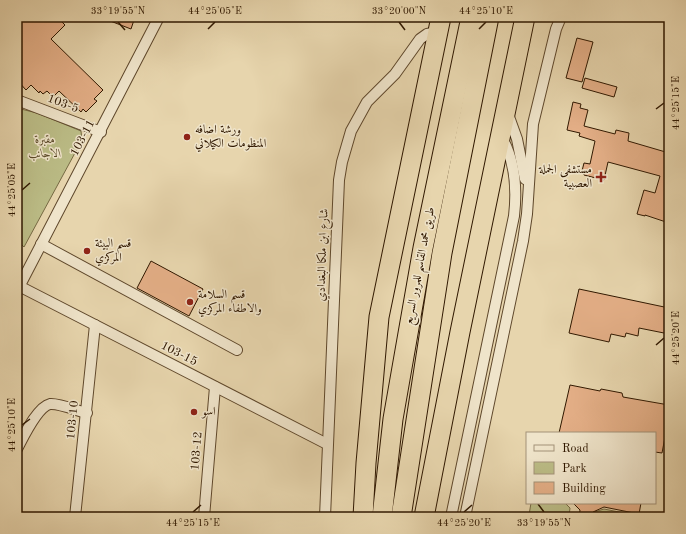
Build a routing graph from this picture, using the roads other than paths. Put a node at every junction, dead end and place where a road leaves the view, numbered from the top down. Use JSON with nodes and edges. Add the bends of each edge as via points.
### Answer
{"nodes":[{"id":1,"x":159,"y":17,"type":"edge"},
{"id":2,"x":471,"y":17,"type":"edge"},
{"id":3,"x":489,"y":17,"type":"edge"},
{"id":4,"x":525,"y":17,"type":"edge"},
{"id":5,"x":539,"y":17,"type":"edge"},
{"id":6,"x":561,"y":17,"type":"edge"},
{"id":7,"x":440,"y":25,"type":"edge"},
{"id":8,"x":517,"y":58,"type":"junction"},
{"id":9,"x":17,"y":100,"type":"edge"},
{"id":10,"x":506,"y":111,"type":"junction"},
{"id":11,"x":101,"y":132,"type":"junction"},
{"id":12,"x":501,"y":136,"type":"junction"},
{"id":13,"x":528,"y":199,"type":"junction"},
{"id":14,"x":41,"y":244,"type":"junction"},
{"id":15,"x":18,"y":287,"type":"edge"},
{"id":16,"x":95,"y":325,"type":"junction"},
{"id":17,"x":237,"y":350,"type":"dead end"},
{"id":18,"x":215,"y":387,"type":"junction"},
{"id":19,"x":87,"y":413,"type":"junction"},
{"id":20,"x":327,"y":444,"type":"junction"},
{"id":21,"x":17,"y":451,"type":"edge"},
{"id":22,"x":75,"y":517,"type":"edge"},
{"id":23,"x":204,"y":517,"type":"edge"},
{"id":24,"x":325,"y":517,"type":"edge"},
{"id":25,"x":363,"y":517,"type":"edge"},
{"id":26,"x":382,"y":517,"type":"edge"},
{"id":27,"x":401,"y":517,"type":"edge"},
{"id":28,"x":424,"y":517,"type":"edge"},
{"id":29,"x":451,"y":517,"type":"edge"},
{"id":30,"x":465,"y":517,"type":"edge"}],
"edges":[{"from":1,"to":11,"type":"street","name":"103-11"},
{"from":2,"to":26,"type":"highway","name":"طريق محمد القاسم للمرور السريع","via":[[423,248],[393,419]]},
{"from":3,"to":27,"type":"highway","name":"طريق محمد القاسم للمرور السريع","via":[[442,253]]},
{"from":4,"to":8,"type":"highway"},
{"from":5,"to":8,"type":"highway","via":[[530,41]]},
{"from":6,"to":13,"type":"street","via":[[532,124]]},
{"from":7,"to":20,"type":"street","name":"شارع ابن ملكا البغدادي","via":[[420,39],[395,74],[367,102],[346,146],[339,180]]},
{"from":7,"to":25,"type":"highway","via":[[380,317]]},
{"from":8,"to":10,"type":"highway"},
{"from":9,"to":11,"type":"street","name":"103-5"},
{"from":10,"to":12,"type":"highway"},
{"from":10,"to":13,"type":"street","via":[[516,139]]},
{"from":11,"to":14,"type":"street","name":"103-11"},
{"from":12,"to":28,"type":"highway"},
{"from":12,"to":29,"type":"street","via":[[513,171],[514,216]]},
{"from":13,"to":30,"type":"street","via":[[523,241]]},
{"from":14,"to":15,"type":"street","name":"103-11"},
{"from":14,"to":17,"type":"street"},
{"from":15,"to":16,"type":"street","name":"103-15"},
{"from":16,"to":18,"type":"street","name":"103-15"},
{"from":16,"to":19,"type":"street","name":"103-10"},
{"from":18,"to":20,"type":"street","name":"103-15"},
{"from":18,"to":23,"type":"street","name":"103-12"},
{"from":19,"to":21,"type":"street","via":[[51,404],[45,406],[37,414]]},
{"from":19,"to":22,"type":"street","name":"103-10"},
{"from":20,"to":24,"type":"street","name":"شارع ابن ملكا البغدادي"}]}
